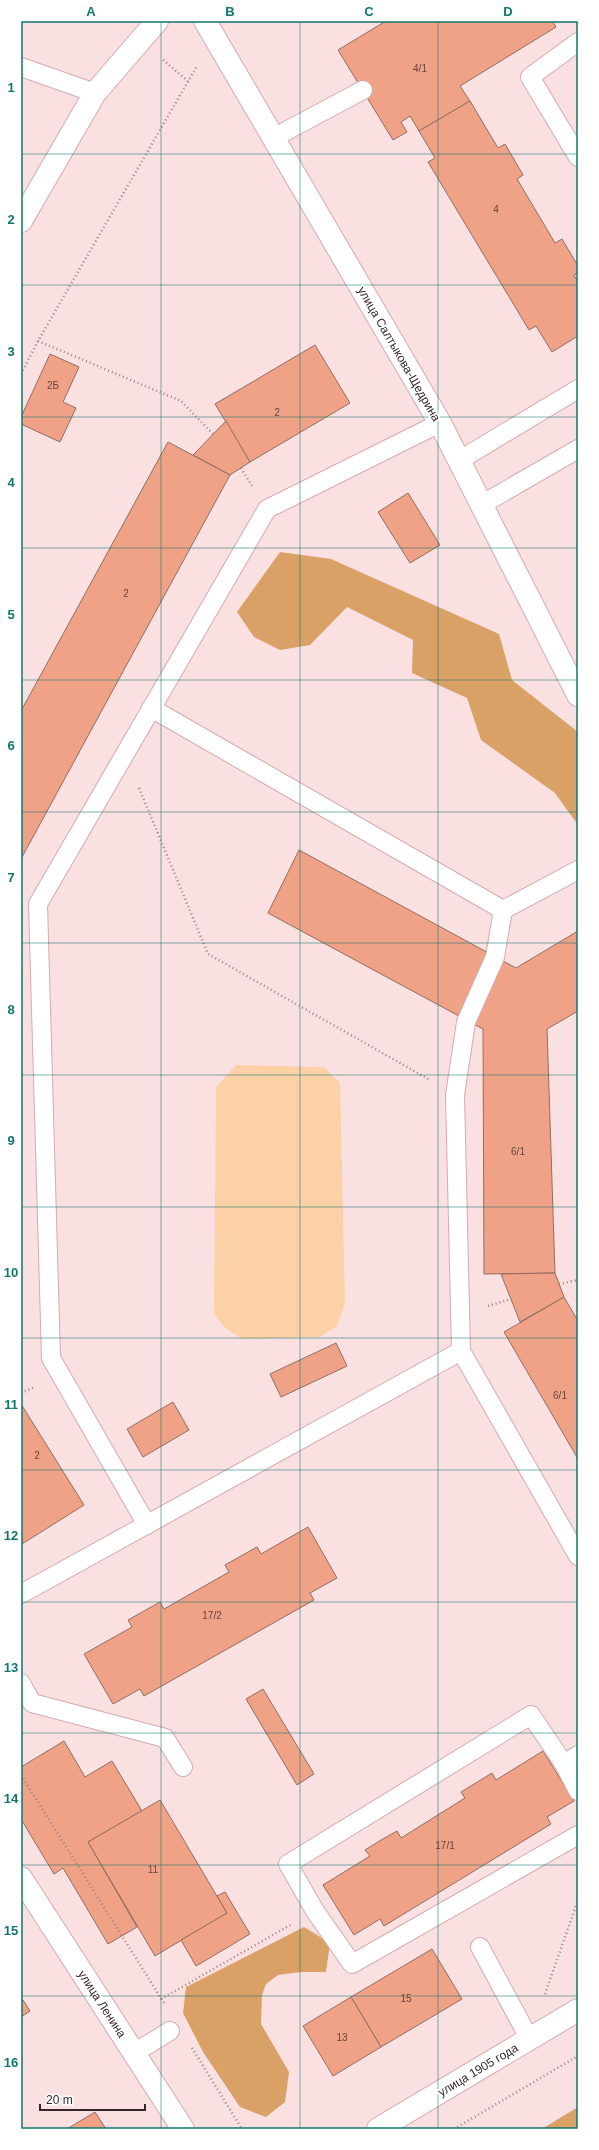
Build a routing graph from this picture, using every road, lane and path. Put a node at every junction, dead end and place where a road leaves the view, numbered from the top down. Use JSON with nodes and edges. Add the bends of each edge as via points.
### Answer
{"nodes":[{"id":1,"x":157,"y":21,"type":"edge"},
{"id":2,"x":209,"y":29,"type":"edge"},
{"id":3,"x":578,"y":42,"type":"edge"},
{"id":4,"x":21,"y":67,"type":"edge"},
{"id":5,"x":363,"y":90,"type":"dead end"},
{"id":6,"x":95,"y":92,"type":"junction"},
{"id":7,"x":273,"y":138,"type":"junction"},
{"id":8,"x":578,"y":157,"type":"edge"},
{"id":9,"x":21,"y":221,"type":"edge"},
{"id":10,"x":38,"y":341,"type":"junction"},
{"id":11,"x":21,"y":374,"type":"edge"},
{"id":12,"x":578,"y":390,"type":"edge"},
{"id":13,"x":440,"y":423,"type":"junction"},
{"id":14,"x":213,"y":434,"type":"dead end"},
{"id":15,"x":578,"y":449,"type":"edge"},
{"id":16,"x":458,"y":461,"type":"junction"},
{"id":17,"x":481,"y":505,"type":"junction"},
{"id":18,"x":578,"y":695,"type":"edge"},
{"id":19,"x":151,"y":708,"type":"junction"},
{"id":20,"x":125,"y":754,"type":"junction"},
{"id":21,"x":578,"y":870,"type":"edge"},
{"id":22,"x":503,"y":910,"type":"junction"},
{"id":23,"x":455,"y":1095,"type":"junction"},
{"id":24,"x":578,"y":1280,"type":"edge"},
{"id":25,"x":559,"y":1284,"type":"dead end"},
{"id":26,"x":461,"y":1351,"type":"junction"},
{"id":27,"x":147,"y":1525,"type":"junction"},
{"id":28,"x":578,"y":1556,"type":"edge"},
{"id":29,"x":21,"y":1594,"type":"edge"},
{"id":30,"x":21,"y":1683,"type":"edge"},
{"id":31,"x":571,"y":1760,"type":"edge"},
{"id":32,"x":183,"y":1767,"type":"dead end"},
{"id":33,"x":21,"y":1775,"type":"edge"},
{"id":34,"x":578,"y":1791,"type":"edge"},
{"id":35,"x":578,"y":1835,"type":"edge"},
{"id":36,"x":21,"y":1878,"type":"edge"},
{"id":37,"x":578,"y":1900,"type":"edge"},
{"id":38,"x":315,"y":1911,"type":"junction"},
{"id":39,"x":480,"y":1947,"type":"dead end"},
{"id":40,"x":545,"y":1996,"type":"dead end"},
{"id":41,"x":161,"y":1998,"type":"junction"},
{"id":42,"x":165,"y":2005,"type":"dead end"},
{"id":43,"x":578,"y":2010,"type":"edge"},
{"id":44,"x":170,"y":2031,"type":"dead end"},
{"id":45,"x":530,"y":2040,"type":"junction"},
{"id":46,"x":189,"y":2044,"type":"dead end"},
{"id":47,"x":134,"y":2053,"type":"junction"},
{"id":48,"x":578,"y":2056,"type":"edge"},
{"id":49,"x":183,"y":2129,"type":"edge"},
{"id":50,"x":242,"y":2129,"type":"edge"},
{"id":51,"x":378,"y":2129,"type":"edge"},
{"id":52,"x":454,"y":2129,"type":"edge"}],
"edges":[{"from":1,"to":6,"type":"street"},
{"from":2,"to":7,"type":"street","name":"улица Салтыкова-Щедрина"},
{"from":2,"to":10,"type":"path"},
{"from":3,"to":8,"type":"lane","via":[[530,77]]},
{"from":4,"to":6,"type":"lane"},
{"from":5,"to":7,"type":"lane"},
{"from":6,"to":9,"type":"street"},
{"from":7,"to":13,"type":"street","name":"улица Салтыкова-Щедрина","via":[[312,218]]},
{"from":10,"to":11,"type":"path"},
{"from":10,"to":14,"type":"path","via":[[181,401]]},
{"from":12,"to":16,"type":"lane"},
{"from":13,"to":16,"type":"street","name":"улица Салтыкова-Щедрина"},
{"from":13,"to":19,"type":"lane","via":[[267,509]]},
{"from":15,"to":17,"type":"lane"},
{"from":16,"to":17,"type":"street","name":"улица Салтыкова-Щедрина"},
{"from":17,"to":18,"type":"street","name":"улица Салтыкова-Щедрина"},
{"from":19,"to":20,"type":"lane"},
{"from":19,"to":22,"type":"lane"},
{"from":20,"to":23,"type":"path","via":[[208,954]]},
{"from":20,"to":27,"type":"lane","via":[[38,904],[51,1358]]},
{"from":21,"to":22,"type":"lane"},
{"from":22,"to":23,"type":"lane","via":[[496,957],[466,1022]]},
{"from":23,"to":26,"type":"lane"},
{"from":24,"to":25,"type":"path"},
{"from":26,"to":27,"type":"lane"},
{"from":26,"to":28,"type":"lane"},
{"from":27,"to":29,"type":"lane"},
{"from":30,"to":32,"type":"lane","via":[[32,1703],[165,1738]]},
{"from":31,"to":34,"type":"lane"},
{"from":31,"to":38,"type":"lane","via":[[530,1715],[288,1864]]},
{"from":33,"to":41,"type":"path"},
{"from":35,"to":38,"type":"lane","via":[[352,1964]]},
{"from":36,"to":47,"type":"street","name":"улица Ленина"},
{"from":37,"to":40,"type":"path"},
{"from":38,"to":41,"type":"path"},
{"from":39,"to":45,"type":"lane"},
{"from":41,"to":42,"type":"path"},
{"from":43,"to":45,"type":"street","name":"улица 1905 года"},
{"from":44,"to":47,"type":"lane"},
{"from":45,"to":51,"type":"street","name":"улица 1905 года"},
{"from":46,"to":50,"type":"path"},
{"from":47,"to":49,"type":"street","name":"улица Ленина"},
{"from":48,"to":52,"type":"path"}]}
